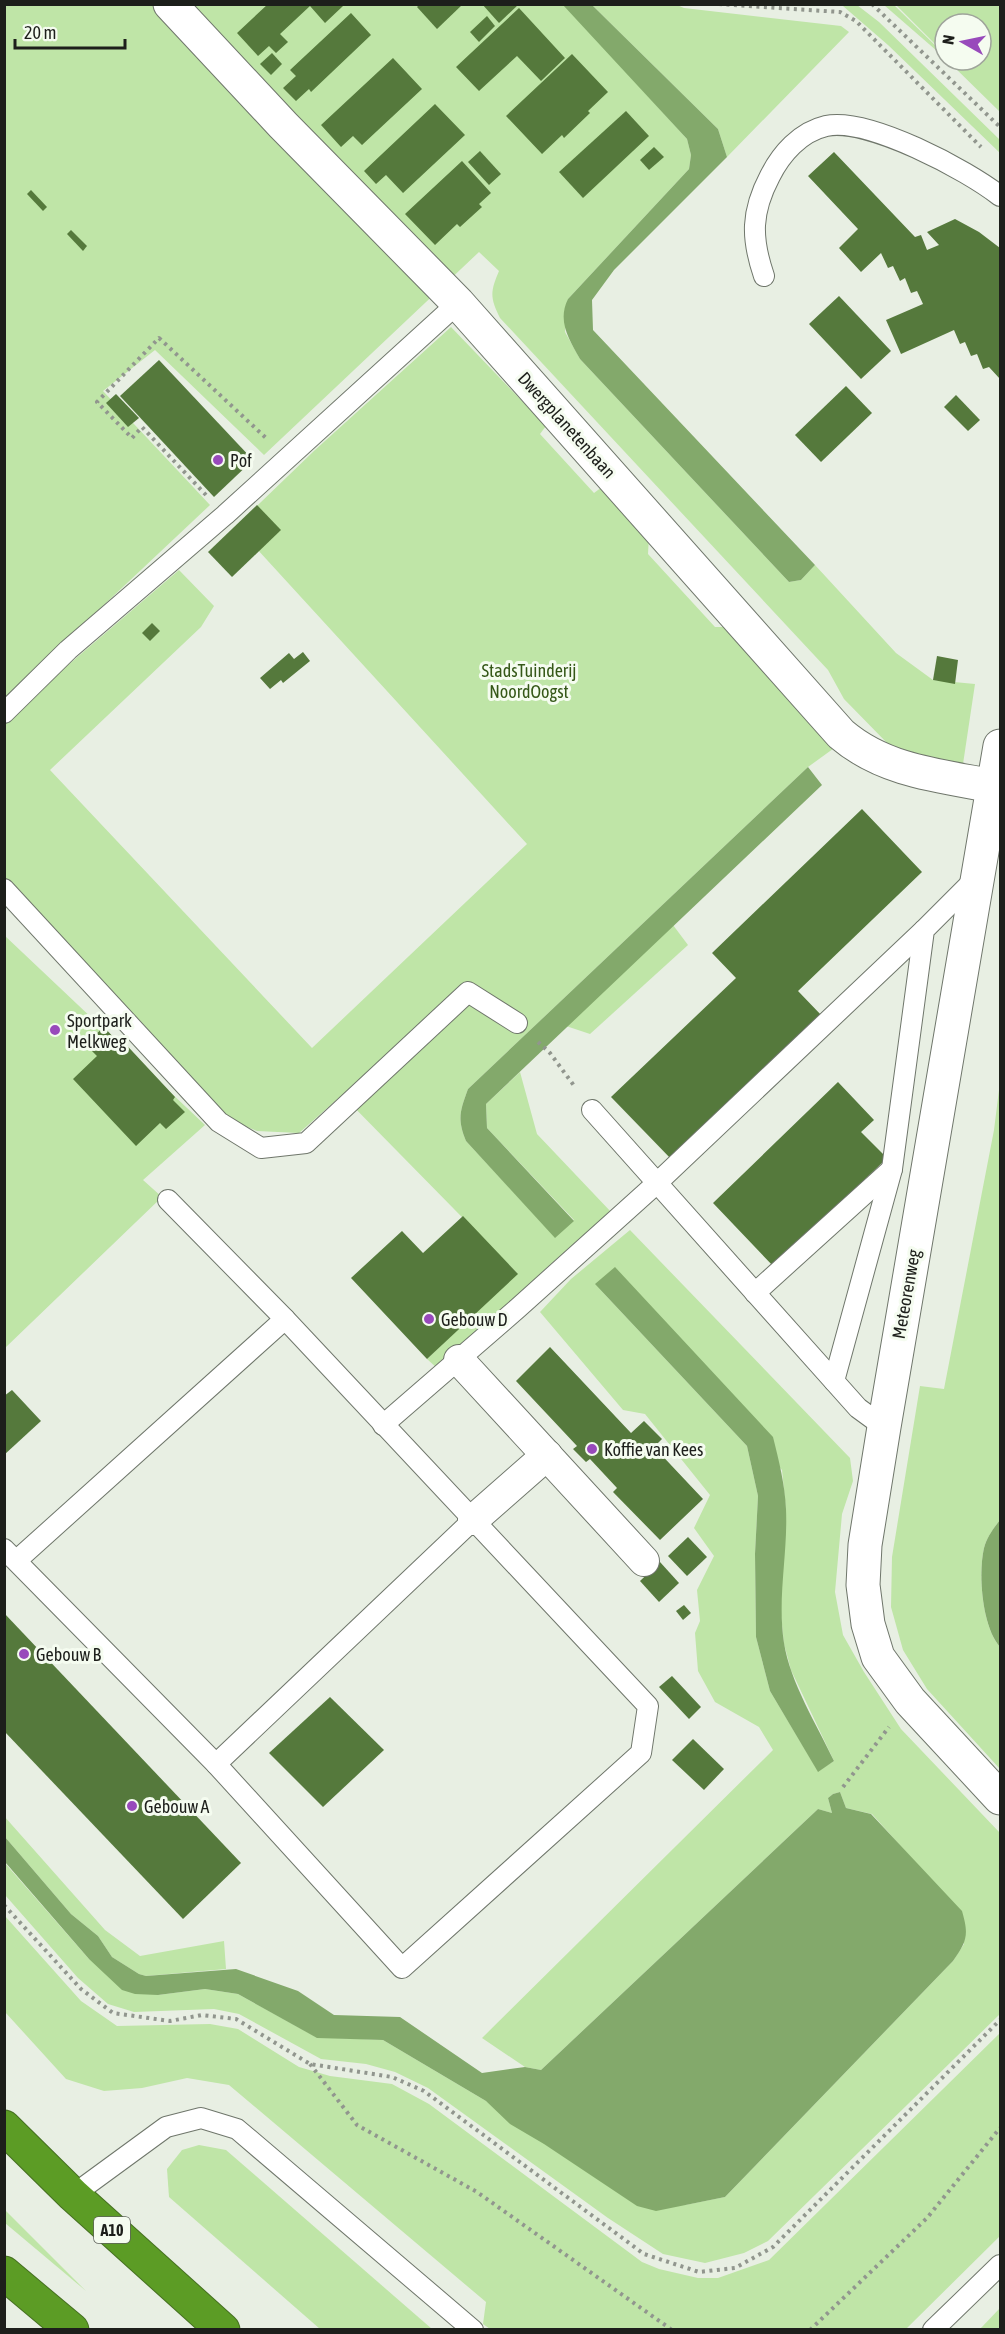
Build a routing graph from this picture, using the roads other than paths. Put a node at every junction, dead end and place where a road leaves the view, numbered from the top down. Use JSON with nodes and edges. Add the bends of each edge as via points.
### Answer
{"nodes":[{"id":1,"x":170,"y":4,"type":"edge"},
{"id":2,"x":1000,"y":196,"type":"edge"},
{"id":3,"x":764,"y":276,"type":"dead end"},
{"id":4,"x":458,"y":303,"type":"junction"},
{"id":5,"x":4,"y":713,"type":"edge"},
{"id":6,"x":1000,"y":746,"type":"edge"},
{"id":7,"x":994,"y":786,"type":"junction"},
{"id":8,"x":978,"y":876,"type":"junction"},
{"id":9,"x":4,"y":889,"type":"edge"},
{"id":10,"x":924,"y":930,"type":"junction"},
{"id":11,"x":517,"y":1023,"type":"dead end"},
{"id":12,"x":592,"y":1110,"type":"road end"},
{"id":13,"x":892,"y":1168,"type":"junction"},
{"id":14,"x":657,"y":1183,"type":"junction"},
{"id":15,"x":168,"y":1200,"type":"dead end"},
{"id":16,"x":755,"y":1293,"type":"junction"},
{"id":17,"x":285,"y":1319,"type":"junction"},
{"id":18,"x":459,"y":1360,"type":"junction"},
{"id":19,"x":834,"y":1381,"type":"junction"},
{"id":20,"x":383,"y":1425,"type":"junction"},
{"id":21,"x":884,"y":1427,"type":"junction"},
{"id":22,"x":547,"y":1455,"type":"junction"},
{"id":23,"x":473,"y":1520,"type":"junction"},
{"id":24,"x":10,"y":1555,"type":"edge"},
{"id":25,"x":644,"y":1561,"type":"dead end"},
{"id":26,"x":216,"y":1764,"type":"junction"},
{"id":27,"x":1000,"y":1798,"type":"edge"},
{"id":28,"x":4,"y":2127,"type":"edge"},
{"id":29,"x":73,"y":2195,"type":"junction"},
{"id":30,"x":1000,"y":2265,"type":"edge"},
{"id":31,"x":4,"y":2273,"type":"edge"},
{"id":32,"x":72,"y":2330,"type":"edge"},
{"id":33,"x":223,"y":2330,"type":"edge"},
{"id":34,"x":473,"y":2330,"type":"edge"},
{"id":35,"x":933,"y":2330,"type":"edge"}],
"edges":[{"from":1,"to":4,"type":"street","name":"Dwergplanetenbaan"},
{"from":2,"to":3,"type":"lane","via":[[947,163],[878,133],[849,125],[826,126],[804,136],[779,158],[764,186],[754,218],[755,251]]},
{"from":4,"to":5,"type":"lane","via":[[225,515],[68,650]]},
{"from":4,"to":7,"type":"street","name":"Dwergplanetenbaan","via":[[841,734],[884,762]]},
{"from":6,"to":7,"type":"street","name":"Meteorenweg"},
{"from":7,"to":8,"type":"street","name":"Meteorenweg"},
{"from":8,"to":10,"type":"lane"},
{"from":8,"to":21,"type":"street","name":"Meteorenweg"},
{"from":9,"to":11,"type":"lane","via":[[219,1122],[261,1148],[306,1143],[468,992]]},
{"from":10,"to":13,"type":"lane"},
{"from":10,"to":14,"type":"lane"},
{"from":12,"to":14,"type":"lane"},
{"from":13,"to":16,"type":"lane"},
{"from":13,"to":19,"type":"lane"},
{"from":14,"to":16,"type":"lane"},
{"from":14,"to":18,"type":"lane"},
{"from":15,"to":17,"type":"lane"},
{"from":16,"to":19,"type":"lane"},
{"from":17,"to":20,"type":"lane"},
{"from":17,"to":24,"type":"lane"},
{"from":18,"to":20,"type":"lane"},
{"from":18,"to":22,"type":"street"},
{"from":19,"to":21,"type":"lane","via":[[858,1408]]},
{"from":20,"to":23,"type":"lane"},
{"from":21,"to":27,"type":"street","name":"Meteorenweg","via":[[863,1585],[868,1624],[878,1657],[910,1701]]},
{"from":22,"to":23,"type":"street"},
{"from":22,"to":25,"type":"street"},
{"from":23,"to":26,"type":"lane"},
{"from":23,"to":26,"type":"lane","via":[[648,1706],[641,1753],[402,1968]]},
{"from":24,"to":26,"type":"lane"},
{"from":28,"to":29,"type":"highway","number":"A10"},
{"from":29,"to":33,"type":"highway","number":"A10"},
{"from":29,"to":34,"type":"lane","via":[[166,2127],[201,2118],[237,2129]]},
{"from":30,"to":35,"type":"lane"},
{"from":31,"to":32,"type":"highway"}]}
